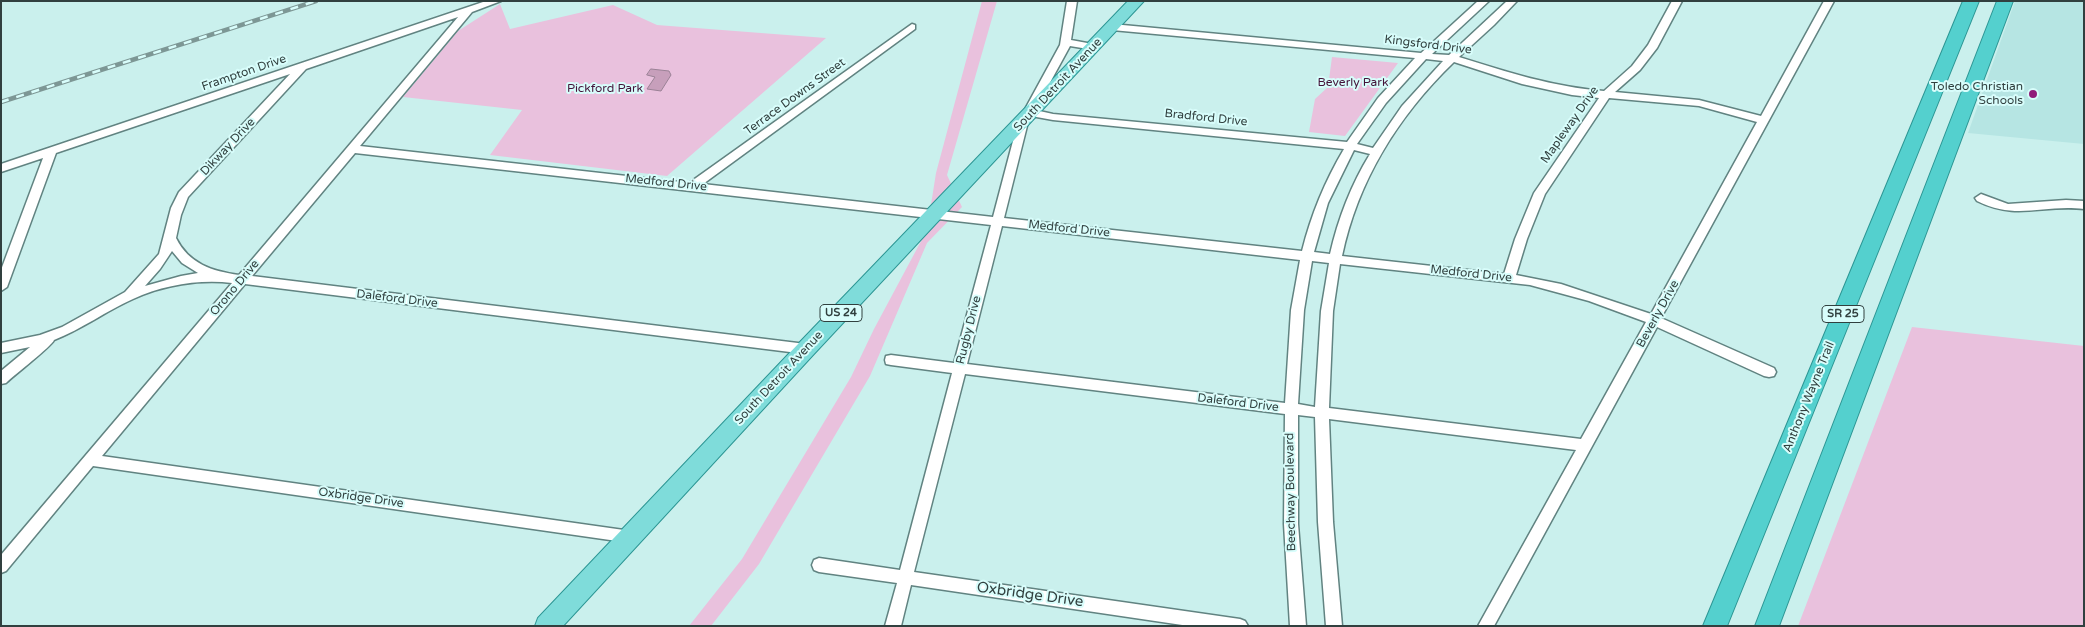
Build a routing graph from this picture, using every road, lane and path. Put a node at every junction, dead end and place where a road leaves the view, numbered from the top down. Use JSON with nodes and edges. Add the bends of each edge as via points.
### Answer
{"nodes":[{"id":1,"x":496,"y":1,"type":"edge"},
{"id":2,"x":1072,"y":1,"type":"edge"},
{"id":3,"x":1137,"y":1,"type":"edge"},
{"id":4,"x":1484,"y":1,"type":"edge"},
{"id":5,"x":1512,"y":1,"type":"edge"},
{"id":6,"x":1676,"y":1,"type":"edge"},
{"id":7,"x":1829,"y":1,"type":"edge"},
{"id":8,"x":1971,"y":1,"type":"edge"},
{"id":9,"x":2005,"y":1,"type":"edge"},
{"id":10,"x":469,"y":10,"type":"junction"},
{"id":11,"x":912,"y":27,"type":"dead end"},
{"id":12,"x":1112,"y":27,"type":"junction"},
{"id":13,"x":1066,"y":42,"type":"junction"},
{"id":14,"x":1094,"y":47,"type":"junction"},
{"id":15,"x":1424,"y":56,"type":"junction"},
{"id":16,"x":1452,"y":59,"type":"junction"},
{"id":17,"x":303,"y":66,"type":"junction"},
{"id":18,"x":1606,"y":95,"type":"junction"},
{"id":19,"x":1027,"y":117,"type":"junction"},
{"id":20,"x":1764,"y":120,"type":"junction"},
{"id":21,"x":1350,"y":146,"type":"junction"},
{"id":22,"x":352,"y":149,"type":"junction"},
{"id":23,"x":51,"y":152,"type":"junction"},
{"id":24,"x":1376,"y":152,"type":"junction"},
{"id":25,"x":1,"y":168,"type":"edge"},
{"id":26,"x":693,"y":186,"type":"junction"},
{"id":27,"x":1981,"y":198,"type":"dead end"},
{"id":28,"x":2084,"y":205,"type":"edge"},
{"id":29,"x":936,"y":213,"type":"junction"},
{"id":30,"x":997,"y":221,"type":"junction"},
{"id":31,"x":169,"y":236,"type":"junction"},
{"id":32,"x":1306,"y":255,"type":"junction"},
{"id":33,"x":1334,"y":258,"type":"junction"},
{"id":34,"x":214,"y":276,"type":"junction"},
{"id":35,"x":1509,"y":278,"type":"junction"},
{"id":36,"x":243,"y":279,"type":"junction"},
{"id":37,"x":1,"y":287,"type":"edge"},
{"id":38,"x":130,"y":295,"type":"junction"},
{"id":39,"x":1654,"y":320,"type":"junction"},
{"id":40,"x":66,"y":330,"type":"junction"},
{"id":41,"x":1,"y":348,"type":"edge"},
{"id":42,"x":806,"y":349,"type":"junction"},
{"id":43,"x":891,"y":360,"type":"dead end"},
{"id":44,"x":959,"y":368,"type":"junction"},
{"id":45,"x":1769,"y":372,"type":"dead end"},
{"id":46,"x":1,"y":379,"type":"edge"},
{"id":47,"x":1291,"y":410,"type":"junction"},
{"id":48,"x":1322,"y":414,"type":"junction"},
{"id":49,"x":1585,"y":445,"type":"junction"},
{"id":50,"x":91,"y":460,"type":"junction"},
{"id":51,"x":631,"y":537,"type":"junction"},
{"id":52,"x":819,"y":565,"type":"dead end"},
{"id":53,"x":1,"y":566,"type":"edge"},
{"id":54,"x":905,"y":578,"type":"junction"},
{"id":55,"x":546,"y":626,"type":"edge"},
{"id":56,"x":893,"y":626,"type":"edge"},
{"id":57,"x":1240,"y":626,"type":"edge"},
{"id":58,"x":1298,"y":626,"type":"edge"},
{"id":59,"x":1334,"y":626,"type":"edge"},
{"id":60,"x":1486,"y":626,"type":"edge"},
{"id":61,"x":1715,"y":626,"type":"edge"},
{"id":62,"x":1767,"y":626,"type":"edge"}],
"edges":[{"from":1,"to":10,"type":"street","name":"Frampton Drive"},
{"from":2,"to":13,"type":"street","name":"Rugby Drive"},
{"from":3,"to":12,"type":"main road","name":"South Detroit Avenue","number":"US 24"},
{"from":4,"to":15,"type":"street","name":"Beechway Boulevard"},
{"from":5,"to":16,"type":"street"},
{"from":6,"to":18,"type":"street","name":"Mapleway Drive","via":[[1653,46],[1636,68]]},
{"from":7,"to":20,"type":"street","name":"Beverly Drive"},
{"from":8,"to":61,"type":"highway","name":"Anthony Wayne Trail","number":"SR 25"},
{"from":9,"to":62,"type":"highway","number":"SR 25"},
{"from":10,"to":17,"type":"street","name":"Frampton Drive"},
{"from":10,"to":22,"type":"street","name":"Orono Drive"},
{"from":11,"to":26,"type":"street","name":"Terrace Downs Street"},
{"from":12,"to":14,"type":"main road","name":"South Detroit Avenue","number":"US 24"},
{"from":12,"to":15,"type":"street","name":"Kingsford Drive"},
{"from":13,"to":14,"type":"street"},
{"from":13,"to":19,"type":"street","name":"Rugby Drive"},
{"from":14,"to":19,"type":"main road","name":"South Detroit Avenue","number":"US 24"},
{"from":15,"to":16,"type":"street","name":"Kingsford Drive"},
{"from":15,"to":21,"type":"street","name":"Beechway Boulevard","via":[[1391,90]]},
{"from":16,"to":18,"type":"street","name":"Kingsford Drive","via":[[1474,63],[1522,81],[1572,92]]},
{"from":16,"to":24,"type":"street","via":[[1414,99]]},
{"from":17,"to":23,"type":"street","name":"Frampton Drive"},
{"from":17,"to":31,"type":"street","name":"Dikway Drive","via":[[190,187],[177,204]]},
{"from":18,"to":20,"type":"street","name":"Kingsford Drive","via":[[1699,103]]},
{"from":18,"to":35,"type":"street","name":"Mapleway Drive","via":[[1540,193]]},
{"from":19,"to":21,"type":"street","name":"Bradford Drive"},
{"from":19,"to":29,"type":"main road","name":"South Detroit Avenue","number":"US 24"},
{"from":19,"to":30,"type":"street","name":"Rugby Drive"},
{"from":20,"to":39,"type":"street","name":"Beverly Drive"},
{"from":21,"to":24,"type":"street","name":"Bradford Drive"},
{"from":21,"to":32,"type":"street","name":"Beechway Boulevard","via":[[1331,182]]},
{"from":22,"to":26,"type":"street","name":"Medford Drive"},
{"from":22,"to":36,"type":"street","name":"Orono Drive"},
{"from":23,"to":25,"type":"street","name":"Frampton Drive"},
{"from":23,"to":37,"type":"street"},
{"from":24,"to":33,"type":"street","via":[[1357,190]]},
{"from":26,"to":29,"type":"street","name":"Medford Drive"},
{"from":27,"to":28,"type":"street","via":[[2011,208]]},
{"from":29,"to":30,"type":"street","name":"Medford Drive"},
{"from":29,"to":42,"type":"main road","name":"South Detroit Avenue","number":"US 24"},
{"from":30,"to":32,"type":"street","name":"Medford Drive"},
{"from":30,"to":44,"type":"street","name":"Rugby Drive"},
{"from":31,"to":34,"type":"street","via":[[188,263]]},
{"from":31,"to":38,"type":"street","name":"Dikway Drive","via":[[167,248],[157,264]]},
{"from":32,"to":33,"type":"street","name":"Medford Drive"},
{"from":32,"to":47,"type":"street","name":"Beechway Boulevard","via":[[1294,324]]},
{"from":33,"to":35,"type":"street","name":"Medford Drive"},
{"from":33,"to":48,"type":"street","via":[[1323,337]]},
{"from":34,"to":36,"type":"street","name":"Daleford Drive"},
{"from":34,"to":38,"type":"street","name":"Daleford Drive","via":[[181,280]]},
{"from":35,"to":39,"type":"street","name":"Medford Drive","via":[[1588,294]]},
{"from":36,"to":42,"type":"street","name":"Daleford Drive"},
{"from":36,"to":50,"type":"street","name":"Orono Drive"},
{"from":38,"to":40,"type":"street","name":"Daleford Drive"},
{"from":39,"to":45,"type":"street","name":"Medford Drive"},
{"from":39,"to":49,"type":"street","name":"Beverly Drive"},
{"from":40,"to":41,"type":"street","name":"Daleford Drive","via":[[42,340]]},
{"from":40,"to":46,"type":"street","via":[[27,356]]},
{"from":42,"to":51,"type":"main road","name":"South Detroit Avenue","number":"US 24"},
{"from":43,"to":44,"type":"street","name":"Daleford Drive"},
{"from":44,"to":47,"type":"street","name":"Daleford Drive"},
{"from":44,"to":54,"type":"street","name":"Rugby Drive"},
{"from":47,"to":48,"type":"street","name":"Daleford Drive"},
{"from":47,"to":58,"type":"street","name":"Beechway Boulevard","via":[[1290,521]]},
{"from":48,"to":49,"type":"street","name":"Daleford Drive"},
{"from":48,"to":59,"type":"street","via":[[1324,524]]},
{"from":49,"to":60,"type":"street","name":"Beverly Drive"},
{"from":50,"to":51,"type":"street","name":"Oxbridge Drive"},
{"from":50,"to":53,"type":"street","name":"Orono Drive"},
{"from":51,"to":55,"type":"main road","name":"South Detroit Avenue","number":"US 24"},
{"from":52,"to":54,"type":"street","name":"Oxbridge Drive"},
{"from":54,"to":56,"type":"street","name":"Rugby Drive"},
{"from":54,"to":57,"type":"street","name":"Oxbridge Drive"}]}
